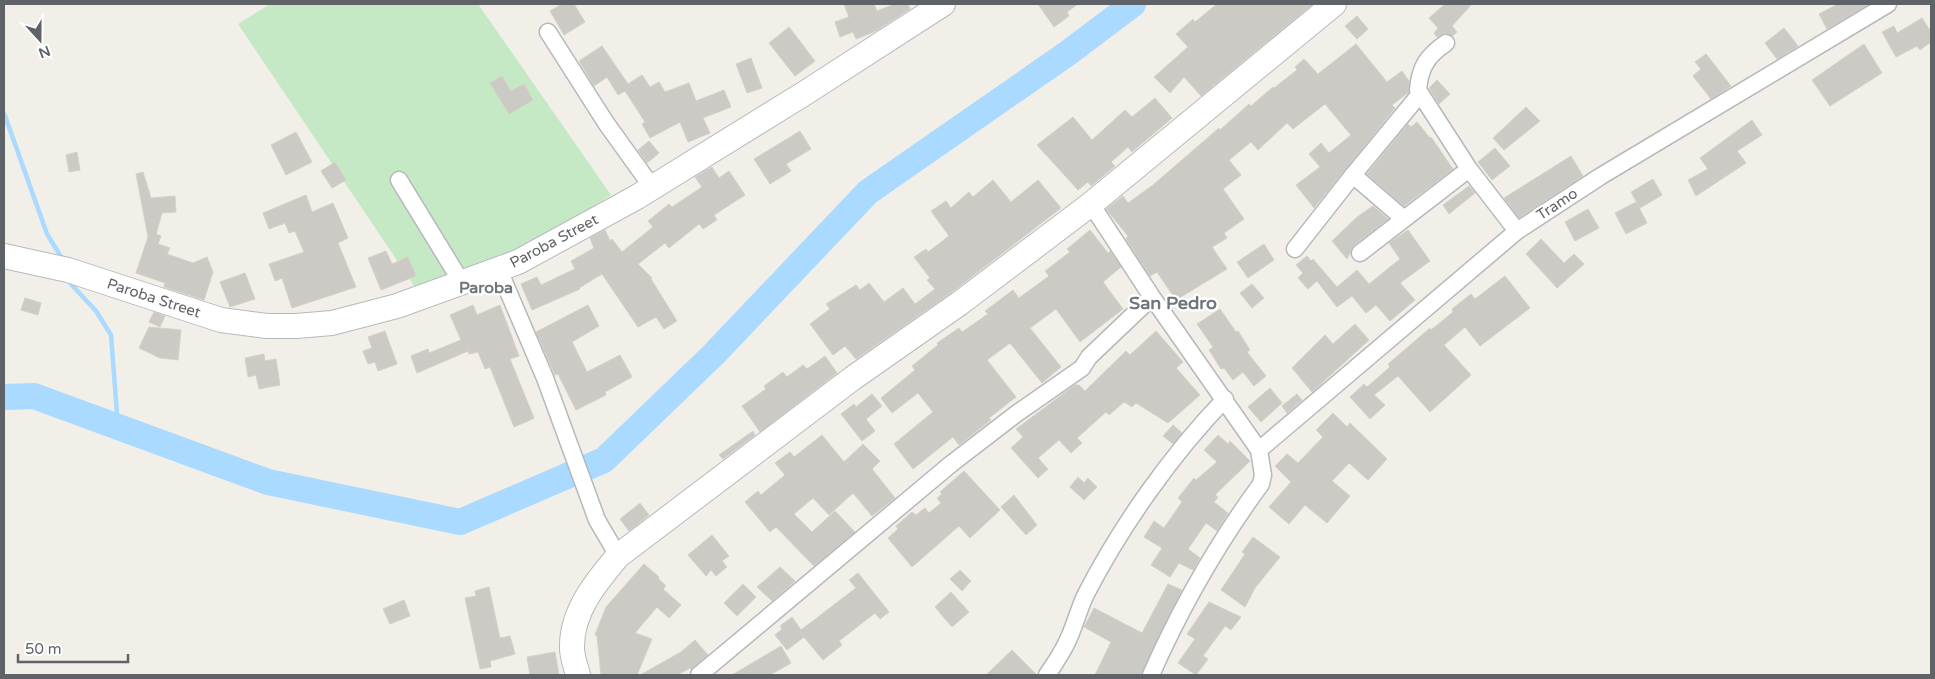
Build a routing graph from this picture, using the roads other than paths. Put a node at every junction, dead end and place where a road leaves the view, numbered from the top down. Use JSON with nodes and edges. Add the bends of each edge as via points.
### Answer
{"nodes":[{"id":1,"x":943,"y":4,"type":"edge"},
{"id":2,"x":1334,"y":4,"type":"edge"},
{"id":3,"x":1888,"y":4,"type":"edge"},
{"id":4,"x":548,"y":32,"type":"dead end"},
{"id":5,"x":1446,"y":43,"type":"dead end"},
{"id":6,"x":1420,"y":94,"type":"junction"},
{"id":7,"x":1469,"y":170,"type":"junction"},
{"id":8,"x":1353,"y":175,"type":"junction"},
{"id":9,"x":399,"y":180,"type":"dead end"},
{"id":10,"x":652,"y":187,"type":"junction"},
{"id":11,"x":1091,"y":204,"type":"junction"},
{"id":12,"x":1404,"y":219,"type":"junction"},
{"id":13,"x":1516,"y":231,"type":"junction"},
{"id":14,"x":1295,"y":249,"type":"dead end"},
{"id":15,"x":1360,"y":253,"type":"dead end"},
{"id":16,"x":4,"y":256,"type":"edge"},
{"id":17,"x":499,"y":270,"type":"junction"},
{"id":18,"x":462,"y":283,"type":"junction"},
{"id":19,"x":1152,"y":297,"type":"junction"},
{"id":20,"x":1224,"y":399,"type":"junction"},
{"id":21,"x":1259,"y":450,"type":"junction"},
{"id":22,"x":618,"y":556,"type":"junction"},
{"id":23,"x":578,"y":675,"type":"edge"},
{"id":24,"x":699,"y":675,"type":"edge"},
{"id":25,"x":1047,"y":675,"type":"edge"},
{"id":26,"x":1151,"y":675,"type":"edge"}],
"edges":[{"from":1,"to":10,"type":"main road","name":"Paroba Street"},
{"from":2,"to":11,"type":"main road"},
{"from":3,"to":13,"type":"street","name":"Tramo"},
{"from":4,"to":10,"type":"street","via":[[606,123]]},
{"from":5,"to":6,"type":"street","via":[[1430,54],[1419,81]]},
{"from":6,"to":7,"type":"street"},
{"from":6,"to":8,"type":"street"},
{"from":7,"to":12,"type":"street"},
{"from":7,"to":13,"type":"street"},
{"from":8,"to":12,"type":"street"},
{"from":8,"to":14,"type":"street"},
{"from":9,"to":18,"type":"street"},
{"from":10,"to":17,"type":"main road","name":"Paroba Street"},
{"from":11,"to":19,"type":"street"},
{"from":11,"to":22,"type":"main road"},
{"from":12,"to":15,"type":"street"},
{"from":13,"to":21,"type":"street","name":"Tramo"},
{"from":16,"to":18,"type":"main road","name":"Paroba Street","via":[[68,270],[221,320],[267,326],[332,323],[397,306]]},
{"from":17,"to":18,"type":"main road","name":"Paroba Street"},
{"from":17,"to":22,"type":"street","via":[[545,378],[588,496]]},
{"from":19,"to":20,"type":"street"},
{"from":19,"to":24,"type":"street","via":[[1089,357],[1082,368],[951,464]]},
{"from":20,"to":21,"type":"street"},
{"from":20,"to":25,"type":"street","via":[[1169,464],[1124,531],[1086,594],[1066,646]]},
{"from":21,"to":26,"type":"street","via":[[1264,475],[1261,484],[1209,560]]},
{"from":22,"to":23,"type":"main road","via":[[580,609],[572,648]]}]}
